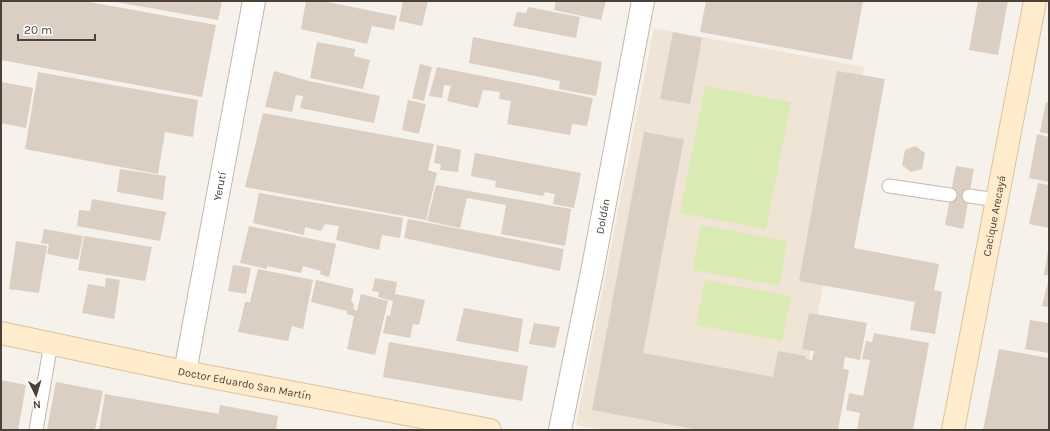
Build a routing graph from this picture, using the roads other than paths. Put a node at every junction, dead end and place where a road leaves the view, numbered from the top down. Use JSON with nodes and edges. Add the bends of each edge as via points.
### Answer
{"nodes":[{"id":1,"x":254,"y":1,"type":"edge"},
{"id":2,"x":643,"y":1,"type":"edge"},
{"id":3,"x":1035,"y":1,"type":"edge"},
{"id":4,"x":889,"y":186,"type":"dead end"},
{"id":5,"x":950,"y":195,"type":"dead end"},
{"id":6,"x":969,"y":196,"type":"dead end"},
{"id":7,"x":997,"y":200,"type":"junction"},
{"id":8,"x":1,"y":333,"type":"edge"},
{"id":9,"x":51,"y":344,"type":"junction"},
{"id":10,"x":185,"y":372,"type":"junction"},
{"id":11,"x":36,"y":430,"type":"edge"},
{"id":12,"x":490,"y":430,"type":"edge"},
{"id":13,"x":560,"y":430,"type":"edge"},
{"id":14,"x":953,"y":430,"type":"edge"}],
"edges":[{"from":1,"to":10,"type":"street","name":"Yerutí"},
{"from":2,"to":13,"type":"street","name":"Doldán"},
{"from":3,"to":7,"type":"street","name":"Cacique Arecayá"},
{"from":4,"to":5,"type":"lane"},
{"from":6,"to":7,"type":"lane"},
{"from":7,"to":14,"type":"street","name":"Cacique Arecayá"},
{"from":8,"to":9,"type":"street","name":"Doctor Eduardo San Martín"},
{"from":9,"to":10,"type":"street","name":"Doctor Eduardo San Martín"},
{"from":9,"to":11,"type":"lane"},
{"from":10,"to":12,"type":"street","name":"Doctor Eduardo San Martín"}]}
